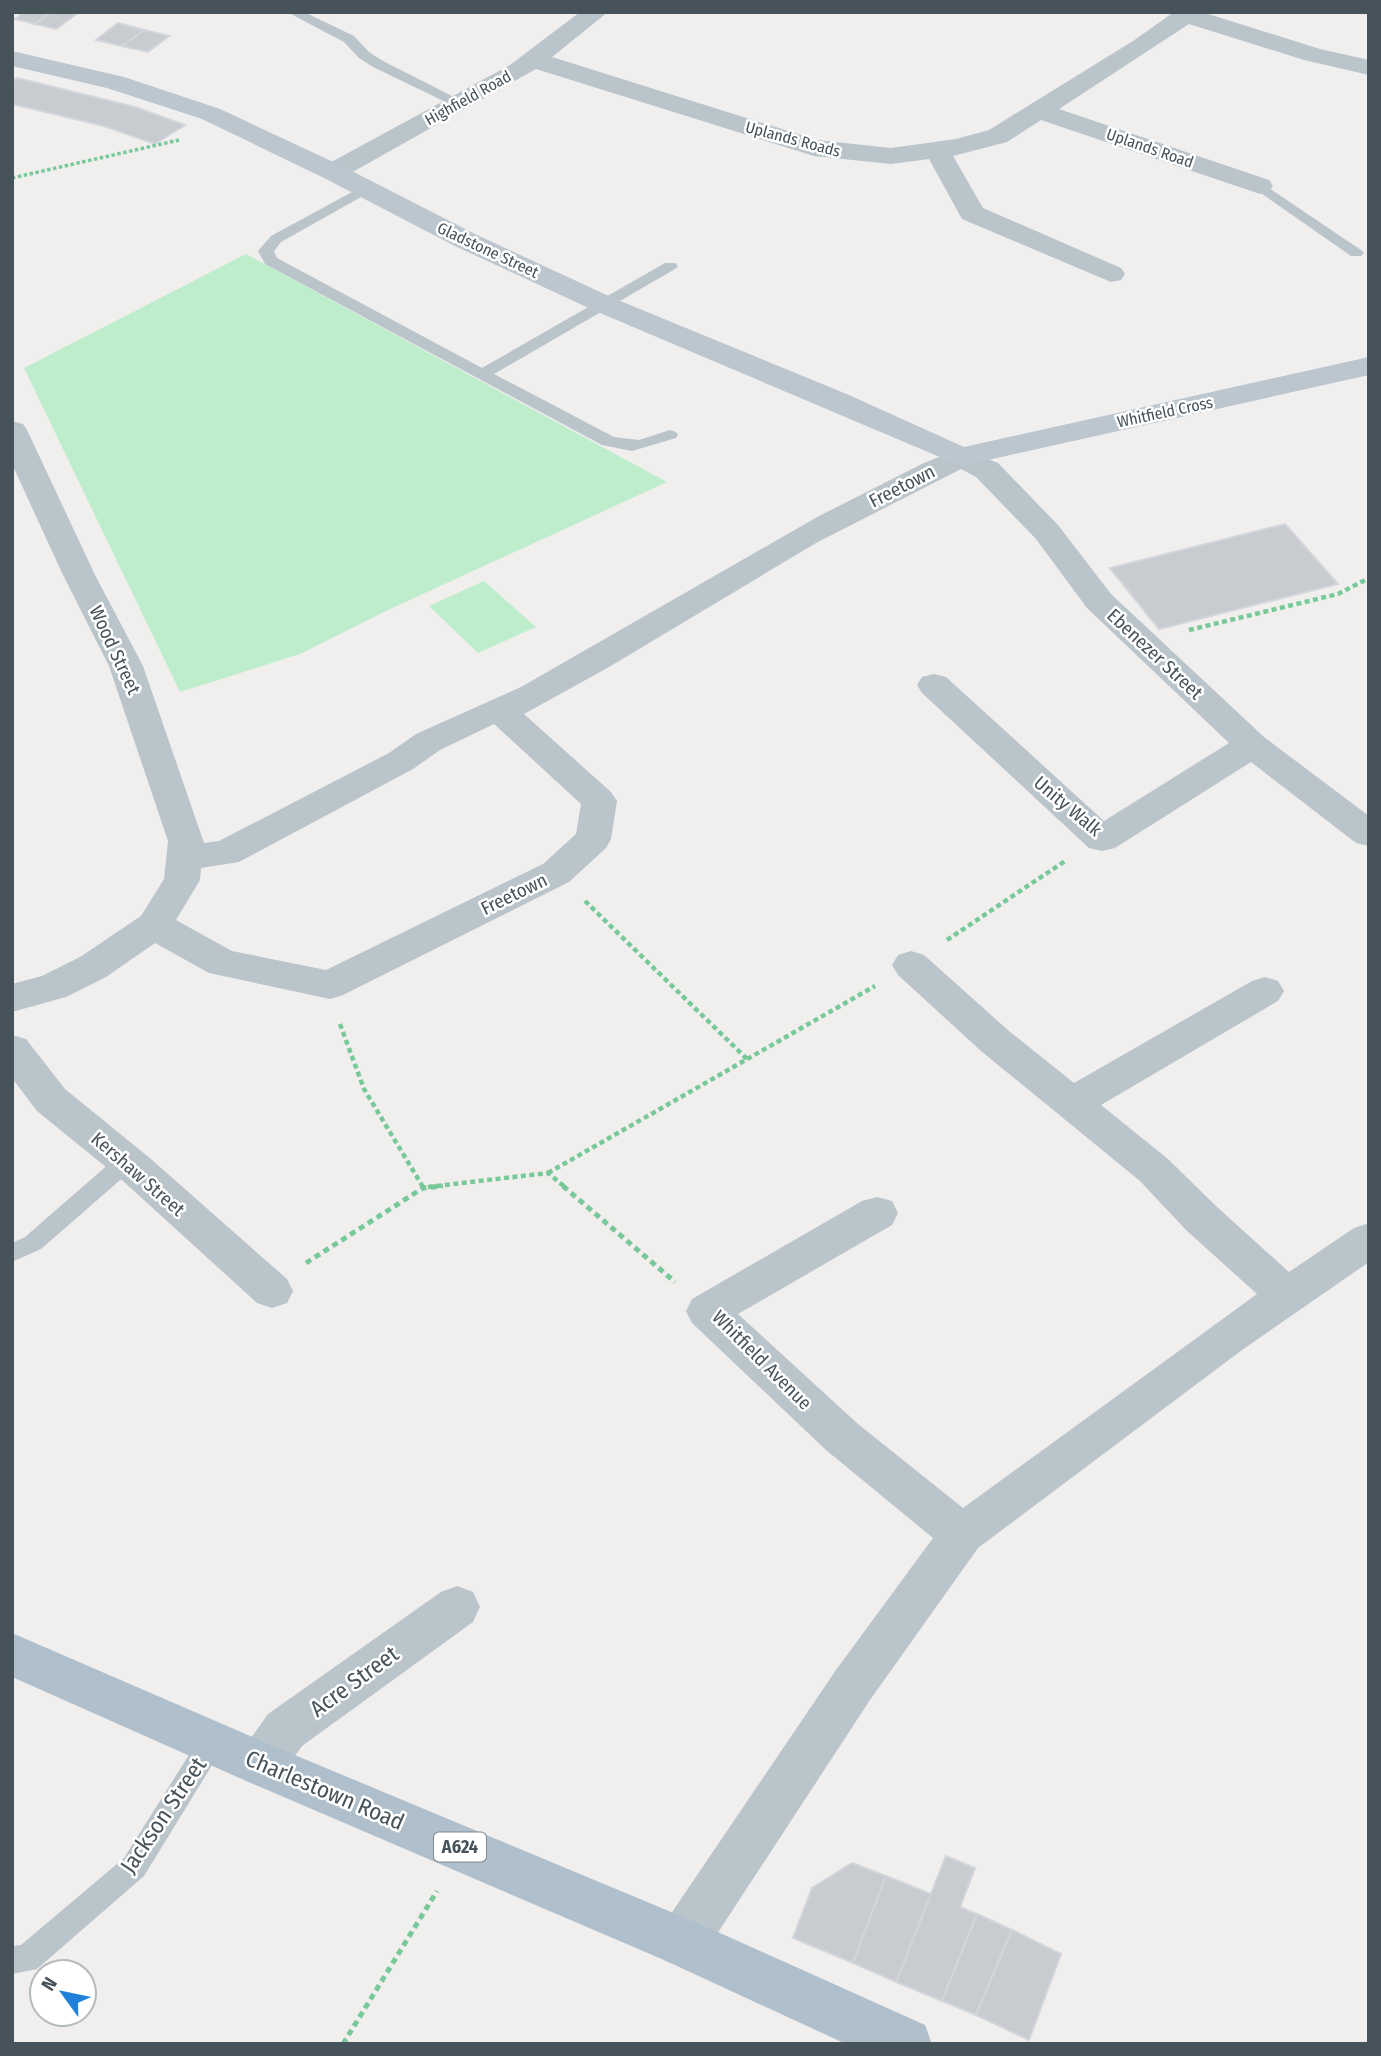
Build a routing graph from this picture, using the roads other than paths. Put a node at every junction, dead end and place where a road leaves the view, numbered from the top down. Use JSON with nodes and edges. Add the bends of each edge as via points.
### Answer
{"nodes":[{"id":1,"x":293,"y":12,"type":"edge"},
{"id":2,"x":596,"y":12,"type":"edge"},
{"id":3,"x":1189,"y":14,"type":"edge"},
{"id":4,"x":12,"y":58,"type":"edge"},
{"id":5,"x":534,"y":60,"type":"junction"},
{"id":6,"x":1369,"y":68,"type":"edge"},
{"id":7,"x":461,"y":104,"type":"junction"},
{"id":8,"x":1039,"y":111,"type":"junction"},
{"id":9,"x":937,"y":150,"type":"junction"},
{"id":10,"x":333,"y":172,"type":"junction"},
{"id":11,"x":1260,"y":186,"type":"joint"},
{"id":12,"x":365,"y":189,"type":"junction"},
{"id":13,"x":1356,"y":253,"type":"dead end"},
{"id":14,"x":670,"y":266,"type":"dead end"},
{"id":15,"x":1111,"y":274,"type":"dead end"},
{"id":16,"x":603,"y":304,"type":"junction"},
{"id":17,"x":1369,"y":366,"type":"edge"},
{"id":18,"x":483,"y":374,"type":"junction"},
{"id":19,"x":12,"y":430,"type":"edge"},
{"id":20,"x":670,"y":435,"type":"dead end"},
{"id":21,"x":961,"y":457,"type":"junction"},
{"id":22,"x":934,"y":685,"type":"dead end"},
{"id":23,"x":501,"y":712,"type":"junction"},
{"id":24,"x":1252,"y":745,"type":"junction"},
{"id":25,"x":1369,"y":834,"type":"edge"},
{"id":26,"x":183,"y":868,"type":"junction"},
{"id":27,"x":154,"y":925,"type":"junction"},
{"id":28,"x":911,"y":965,"type":"road end"},
{"id":29,"x":1265,"y":991,"type":"dead end"},
{"id":30,"x":12,"y":998,"type":"edge"},
{"id":31,"x":12,"y":1049,"type":"edge"},
{"id":32,"x":1072,"y":1103,"type":"junction"},
{"id":33,"x":126,"y":1161,"type":"junction"},
{"id":34,"x":877,"y":1213,"type":"dead end"},
{"id":35,"x":1369,"y":1240,"type":"edge"},
{"id":36,"x":12,"y":1253,"type":"edge"},
{"id":37,"x":272,"y":1291,"type":"road end"},
{"id":38,"x":1287,"y":1296,"type":"junction"},
{"id":39,"x":962,"y":1534,"type":"junction"},
{"id":40,"x":457,"y":1607,"type":"dead end"},
{"id":41,"x":12,"y":1654,"type":"edge"},
{"id":42,"x":213,"y":1740,"type":"junction"},
{"id":43,"x":261,"y":1764,"type":"junction"},
{"id":44,"x":682,"y":1942,"type":"junction"},
{"id":45,"x":12,"y":1960,"type":"edge"},
{"id":46,"x":906,"y":2044,"type":"edge"}],
"edges":[{"from":1,"to":7,"type":"lane","via":[[349,39],[378,64]]},
{"from":2,"to":5,"type":"street","name":"Highfield Road"},
{"from":3,"to":6,"type":"street","via":[[1312,55]]},
{"from":3,"to":8,"type":"street","name":"Uplands Roads"},
{"from":4,"to":10,"type":"street","name":"Gladstone Street","via":[[164,97]]},
{"from":5,"to":7,"type":"street","name":"Highfield Road"},
{"from":5,"to":9,"type":"street","name":"Uplands Roads","via":[[814,148],[891,156]]},
{"from":7,"to":10,"type":"street","name":"Highfield Road"},
{"from":8,"to":9,"type":"street","name":"Uplands Roads","via":[[998,136]]},
{"from":8,"to":11,"type":"street","name":"Uplands Road"},
{"from":9,"to":15,"type":"street","via":[[972,213]]},
{"from":10,"to":12,"type":"street","name":"Gladstone Street"},
{"from":11,"to":13,"type":"lane"},
{"from":12,"to":16,"type":"street","name":"Gladstone Street"},
{"from":12,"to":18,"type":"lane","via":[[276,239],[265,251],[270,261]]},
{"from":14,"to":16,"type":"lane"},
{"from":16,"to":18,"type":"lane"},
{"from":16,"to":21,"type":"street","name":"Gladstone Street"},
{"from":17,"to":21,"type":"street","name":"Whitfield Cross"},
{"from":18,"to":20,"type":"lane","via":[[608,441],[627,447]]},
{"from":19,"to":26,"type":"street","name":"Wood Street","via":[[126,666],[186,841]]},
{"from":21,"to":23,"type":"street","name":"Freetown","via":[[757,563]]},
{"from":21,"to":24,"type":"street","name":"Ebenezer Street","via":[[987,470],[1047,532],[1099,601]]},
{"from":22,"to":24,"type":"street","name":"Unity Walk","via":[[1102,839]]},
{"from":23,"to":26,"type":"street","via":[[489,711],[226,853]]},
{"from":23,"to":27,"type":"street","name":"Freetown","via":[[600,801],[593,839],[556,873],[330,985],[222,963]]},
{"from":24,"to":25,"type":"street","name":"Ebenezer Street"},
{"from":26,"to":27,"type":"street"},
{"from":27,"to":30,"type":"street","via":[[93,967]]},
{"from":28,"to":32,"type":"street"},
{"from":29,"to":32,"type":"street"},
{"from":31,"to":33,"type":"street","name":"Kershaw Street","via":[[51,1100]]},
{"from":32,"to":38,"type":"street","via":[[1154,1170]]},
{"from":33,"to":36,"type":"lane","via":[[33,1242]]},
{"from":33,"to":37,"type":"street","name":"Kershaw Street"},
{"from":34,"to":39,"type":"street","name":"Whitfield Avenue","via":[[707,1311],[842,1437]]},
{"from":35,"to":38,"type":"street"},
{"from":38,"to":39,"type":"street"},
{"from":39,"to":44,"type":"street","via":[[853,1685]]},
{"from":40,"to":43,"type":"street","name":"Acre Street","via":[[285,1730]]},
{"from":41,"to":42,"type":"main road","name":"Charlestown Road","number":"A624"},
{"from":42,"to":43,"type":"main road","name":"Charlestown Road","number":"A624"},
{"from":42,"to":45,"type":"lane","name":"Jackson Street","via":[[134,1867],[27,1959]]},
{"from":43,"to":44,"type":"main road","name":"Charlestown Road","number":"A624"},
{"from":44,"to":46,"type":"main road","name":"Charlestown Road","number":"A624"}]}
